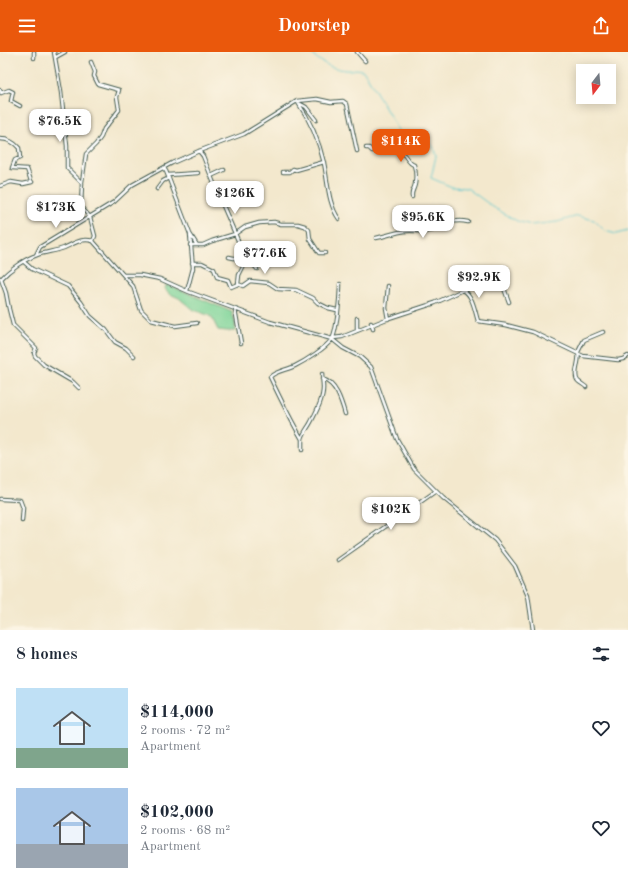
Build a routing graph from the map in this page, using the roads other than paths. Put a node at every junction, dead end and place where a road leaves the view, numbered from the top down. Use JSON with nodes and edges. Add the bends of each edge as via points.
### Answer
{"nodes":[{"id":1,"x":34,"y":52,"type":"edge"},
{"id":2,"x":54,"y":52,"type":"edge"},
{"id":3,"x":66,"y":52,"type":"edge"},
{"id":4,"x":356,"y":52,"type":"edge"},
{"id":5,"x":56,"y":57,"type":"junction"},
{"id":6,"x":34,"y":58,"type":"dead end"},
{"id":7,"x":365,"y":61,"type":"dead end"},
{"id":8,"x":91,"y":62,"type":"dead end"},
{"id":9,"x":0,"y":90,"type":"edge"},
{"id":10,"x":297,"y":101,"type":"junction"},
{"id":11,"x":20,"y":106,"type":"dead end"},
{"id":12,"x":316,"y":120,"type":"dead end"},
{"id":13,"x":0,"y":139,"type":"edge"},
{"id":14,"x":366,"y":148,"type":"dead end"},
{"id":15,"x":199,"y":151,"type":"junction"},
{"id":16,"x":357,"y":151,"type":"dead end"},
{"id":17,"x":324,"y":162,"type":"junction"},
{"id":18,"x":163,"y":168,"type":"junction"},
{"id":19,"x":224,"y":170,"type":"dead end"},
{"id":20,"x":283,"y":172,"type":"dead end"},
{"id":21,"x":198,"y":173,"type":"dead end"},
{"id":22,"x":211,"y":176,"type":"junction"},
{"id":23,"x":168,"y":177,"type":"junction"},
{"id":24,"x":82,"y":183,"type":"junction"},
{"id":25,"x":0,"y":186,"type":"edge"},
{"id":26,"x":157,"y":190,"type":"dead end"},
{"id":27,"x":412,"y":197,"type":"dead end"},
{"id":28,"x":90,"y":217,"type":"junction"},
{"id":29,"x":339,"y":219,"type":"dead end"},
{"id":30,"x":468,"y":222,"type":"dead end"},
{"id":31,"x":190,"y":234,"type":"junction"},
{"id":32,"x":235,"y":234,"type":"junction"},
{"id":33,"x":376,"y":238,"type":"dead end"},
{"id":34,"x":93,"y":241,"type":"junction"},
{"id":35,"x":190,"y":245,"type":"junction"},
{"id":36,"x":197,"y":245,"type":"junction"},
{"id":37,"x":325,"y":253,"type":"dead end"},
{"id":38,"x":36,"y":255,"type":"junction"},
{"id":39,"x":229,"y":257,"type":"dead end"},
{"id":40,"x":244,"y":259,"type":"junction"},
{"id":41,"x":24,"y":262,"type":"junction"},
{"id":42,"x":192,"y":263,"type":"junction"},
{"id":43,"x":257,"y":270,"type":"dead end"},
{"id":44,"x":124,"y":275,"type":"junction"},
{"id":45,"x":1,"y":279,"type":"edge"},
{"id":46,"x":238,"y":284,"type":"junction"},
{"id":47,"x":340,"y":284,"type":"dead end"},
{"id":48,"x":388,"y":286,"type":"dead end"},
{"id":49,"x":463,"y":290,"type":"junction"},
{"id":50,"x":187,"y":291,"type":"junction"},
{"id":51,"x":509,"y":302,"type":"dead end"},
{"id":52,"x":235,"y":309,"type":"junction"},
{"id":53,"x":337,"y":310,"type":"junction"},
{"id":54,"x":357,"y":318,"type":"dead end"},
{"id":55,"x":388,"y":319,"type":"junction"},
{"id":56,"x":197,"y":323,"type":"dead end"},
{"id":57,"x":371,"y":324,"type":"junction"},
{"id":58,"x":373,"y":329,"type":"dead end"},
{"id":59,"x":356,"y":331,"type":"junction"},
{"id":60,"x":604,"y":332,"type":"dead end"},
{"id":61,"x":332,"y":338,"type":"junction"},
{"id":62,"x":241,"y":343,"type":"dead end"},
{"id":63,"x":578,"y":352,"type":"junction"},
{"id":64,"x":134,"y":356,"type":"dead end"},
{"id":65,"x":628,"y":356,"type":"edge"},
{"id":66,"x":322,"y":374,"type":"dead end"},
{"id":67,"x":322,"y":379,"type":"junction"},
{"id":68,"x":586,"y":387,"type":"dead end"},
{"id":69,"x":79,"y":388,"type":"dead end"},
{"id":70,"x":345,"y":414,"type":"dead end"},
{"id":71,"x":302,"y":439,"type":"junction"},
{"id":72,"x":302,"y":450,"type":"dead end"},
{"id":73,"x":436,"y":491,"type":"junction"},
{"id":74,"x":0,"y":498,"type":"edge"},
{"id":75,"x":22,"y":521,"type":"dead end"},
{"id":76,"x":338,"y":560,"type":"dead end"},
{"id":77,"x":533,"y":630,"type":"edge"}],
"edges":[{"from":1,"to":6,"type":"street"},
{"from":2,"to":5,"type":"street"},
{"from":3,"to":5,"type":"street"},
{"from":4,"to":7,"type":"street"},
{"from":5,"to":24,"type":"street","via":[[68,146],[67,168]]},
{"from":8,"to":24,"type":"street","via":[[98,84],[119,90],[119,110],[86,154]]},
{"from":9,"to":11,"type":"street","via":[[1,93],[9,90],[13,92],[11,101]]},
{"from":10,"to":12,"type":"street","via":[[306,107]]},
{"from":10,"to":15,"type":"street","via":[[244,134]]},
{"from":10,"to":16,"type":"street","via":[[344,101],[347,104]]},
{"from":10,"to":17,"type":"street","via":[[308,118]]},
{"from":13,"to":25,"type":"street","via":[[15,143],[19,148],[20,158],[15,160],[12,168],[27,169],[32,182],[11,182]]},
{"from":14,"to":27,"type":"street","via":[[372,151],[391,149],[404,154],[416,170]]},
{"from":15,"to":18,"type":"street"},
{"from":15,"to":22,"type":"street"},
{"from":17,"to":20,"type":"street"},
{"from":17,"to":29,"type":"street","via":[[334,211]]},
{"from":18,"to":23,"type":"street"},
{"from":18,"to":28,"type":"street","via":[[132,185],[114,202]]},
{"from":19,"to":22,"type":"street"},
{"from":21,"to":23,"type":"street"},
{"from":22,"to":32,"type":"street"},
{"from":23,"to":26,"type":"street"},
{"from":23,"to":31,"type":"street"},
{"from":24,"to":28,"type":"street","via":[[81,207]]},
{"from":28,"to":34,"type":"street","via":[[95,236]]},
{"from":28,"to":38,"type":"street","via":[[40,247]]},
{"from":30,"to":33,"type":"street","via":[[454,221],[434,230],[408,230]]},
{"from":31,"to":35,"type":"street"},
{"from":31,"to":36,"type":"street"},
{"from":32,"to":36,"type":"street"},
{"from":32,"to":37,"type":"street","via":[[259,223],[298,224],[309,230],[310,239],[319,253]]},
{"from":32,"to":40,"type":"street"},
{"from":34,"to":38,"type":"street","via":[[79,240],[64,248]]},
{"from":34,"to":44,"type":"street"},
{"from":35,"to":36,"type":"street"},
{"from":35,"to":42,"type":"street"},
{"from":38,"to":41,"type":"street"},
{"from":39,"to":40,"type":"street"},
{"from":40,"to":43,"type":"street"},
{"from":40,"to":46,"type":"street","via":[[244,268],[239,275]]},
{"from":41,"to":45,"type":"street","via":[[7,272]]},
{"from":41,"to":64,"type":"street","via":[[32,269],[68,286],[90,316],[115,342]]},
{"from":42,"to":46,"type":"street","via":[[202,263],[214,269],[217,277],[228,280],[231,287]]},
{"from":42,"to":50,"type":"street"},
{"from":44,"to":50,"type":"street","via":[[160,279]]},
{"from":44,"to":56,"type":"street","via":[[133,286],[141,310],[151,320],[175,326]]},
{"from":45,"to":69,"type":"street","via":[[13,324],[36,348],[35,356]]},
{"from":46,"to":53,"type":"street","via":[[243,286],[250,281],[269,283],[278,290],[296,290],[328,308]]},
{"from":47,"to":53,"type":"street"},
{"from":48,"to":55,"type":"street"},
{"from":49,"to":51,"type":"street","via":[[485,282],[502,283]]},
{"from":49,"to":55,"type":"street","via":[[435,303]]},
{"from":49,"to":63,"type":"street","via":[[470,298],[478,322],[506,325],[533,332],[573,352]]},
{"from":50,"to":52,"type":"street"},
{"from":52,"to":61,"type":"street","via":[[270,322]]},
{"from":52,"to":62,"type":"street"},
{"from":53,"to":61,"type":"street"},
{"from":54,"to":59,"type":"street"},
{"from":55,"to":57,"type":"street"},
{"from":57,"to":58,"type":"street"},
{"from":57,"to":59,"type":"street"},
{"from":59,"to":61,"type":"street"},
{"from":60,"to":63,"type":"street","via":[[584,340]]},
{"from":61,"to":71,"type":"street","via":[[311,356],[270,377]]},
{"from":61,"to":73,"type":"street","via":[[371,367],[397,439],[414,469]]},
{"from":63,"to":65,"type":"street","via":[[583,356],[618,360]]},
{"from":63,"to":68,"type":"street","via":[[580,358],[576,377]]},
{"from":66,"to":67,"type":"street"},
{"from":67,"to":70,"type":"street","via":[[338,393]]},
{"from":67,"to":71,"type":"street","via":[[324,388],[318,407]]},
{"from":71,"to":72,"type":"street"},
{"from":73,"to":76,"type":"street"},
{"from":73,"to":77,"type":"street","via":[[495,540],[515,566],[528,596]]},
{"from":74,"to":75,"type":"street","via":[[20,500],[23,508]]}]}
